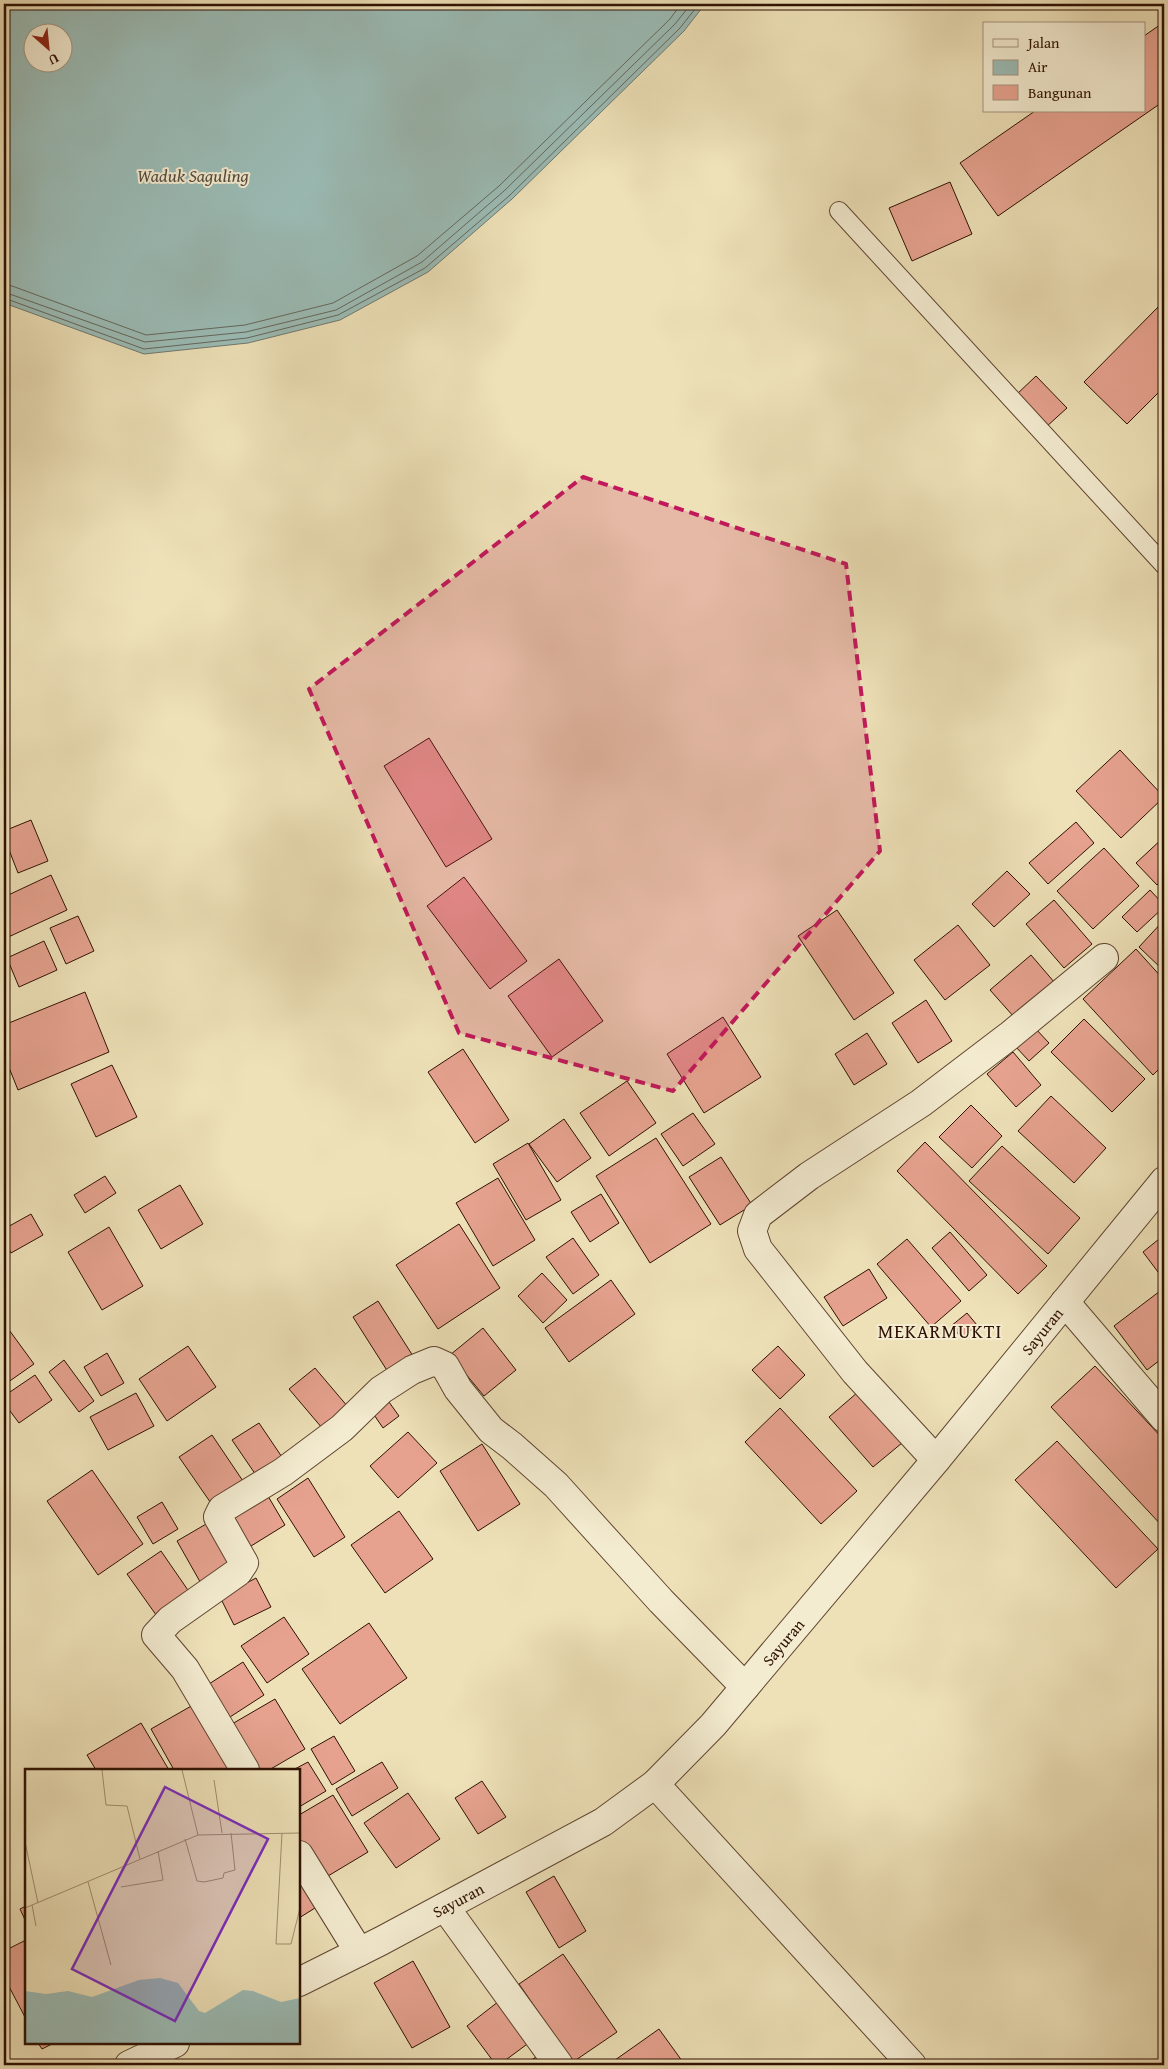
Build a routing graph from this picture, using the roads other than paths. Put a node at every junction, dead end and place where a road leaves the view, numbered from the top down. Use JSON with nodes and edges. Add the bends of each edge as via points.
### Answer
{"nodes":[{"id":1,"x":839,"y":210,"type":"dead end"},
{"id":2,"x":1164,"y":565,"type":"edge"},
{"id":3,"x":1104,"y":958,"type":"dead end"},
{"id":4,"x":1164,"y":1181,"type":"edge"},
{"id":5,"x":1065,"y":1302,"type":"junction"},
{"id":6,"x":1164,"y":1418,"type":"edge"},
{"id":7,"x":936,"y":1460,"type":"junction"},
{"id":8,"x":745,"y":1687,"type":"junction"},
{"id":9,"x":244,"y":1769,"type":"edge"},
{"id":10,"x":654,"y":1784,"type":"junction"},
{"id":11,"x":300,"y":1857,"type":"edge"},
{"id":12,"x":445,"y":1907,"type":"junction"},
{"id":13,"x":359,"y":1952,"type":"junction"},
{"id":14,"x":300,"y":1982,"type":"edge"},
{"id":15,"x":173,"y":2044,"type":"edge"},
{"id":16,"x":129,"y":2065,"type":"edge"},
{"id":17,"x":559,"y":2065,"type":"edge"},
{"id":18,"x":912,"y":2065,"type":"edge"}],
"edges":[{"from":1,"to":2,"type":"lane"},
{"from":3,"to":7,"type":"street","via":[[921,1103],[809,1176],[758,1215],[752,1231],[758,1248],[855,1372]]},
{"from":4,"to":5,"type":"street","name":"Sayuran"},
{"from":5,"to":6,"type":"street"},
{"from":5,"to":7,"type":"street","name":"Sayuran"},
{"from":7,"to":8,"type":"street","name":"Sayuran"},
{"from":8,"to":9,"type":"street","via":[[661,1601],[556,1485],[491,1430],[458,1389],[445,1366],[434,1361],[412,1370],[381,1390],[342,1428],[283,1472],[222,1509],[218,1517],[244,1563],[238,1572],[170,1620],[156,1636],[185,1669]]},
{"from":8,"to":10,"type":"street","name":"Sayuran","via":[[713,1725]]},
{"from":10,"to":12,"type":"street","name":"Sayuran","via":[[603,1822]]},
{"from":10,"to":18,"type":"street"},
{"from":11,"to":13,"type":"street"},
{"from":12,"to":13,"type":"street","name":"Sayuran"},
{"from":12,"to":17,"type":"street"},
{"from":13,"to":14,"type":"street","name":"Sayuran"},
{"from":15,"to":16,"type":"street"}]}
